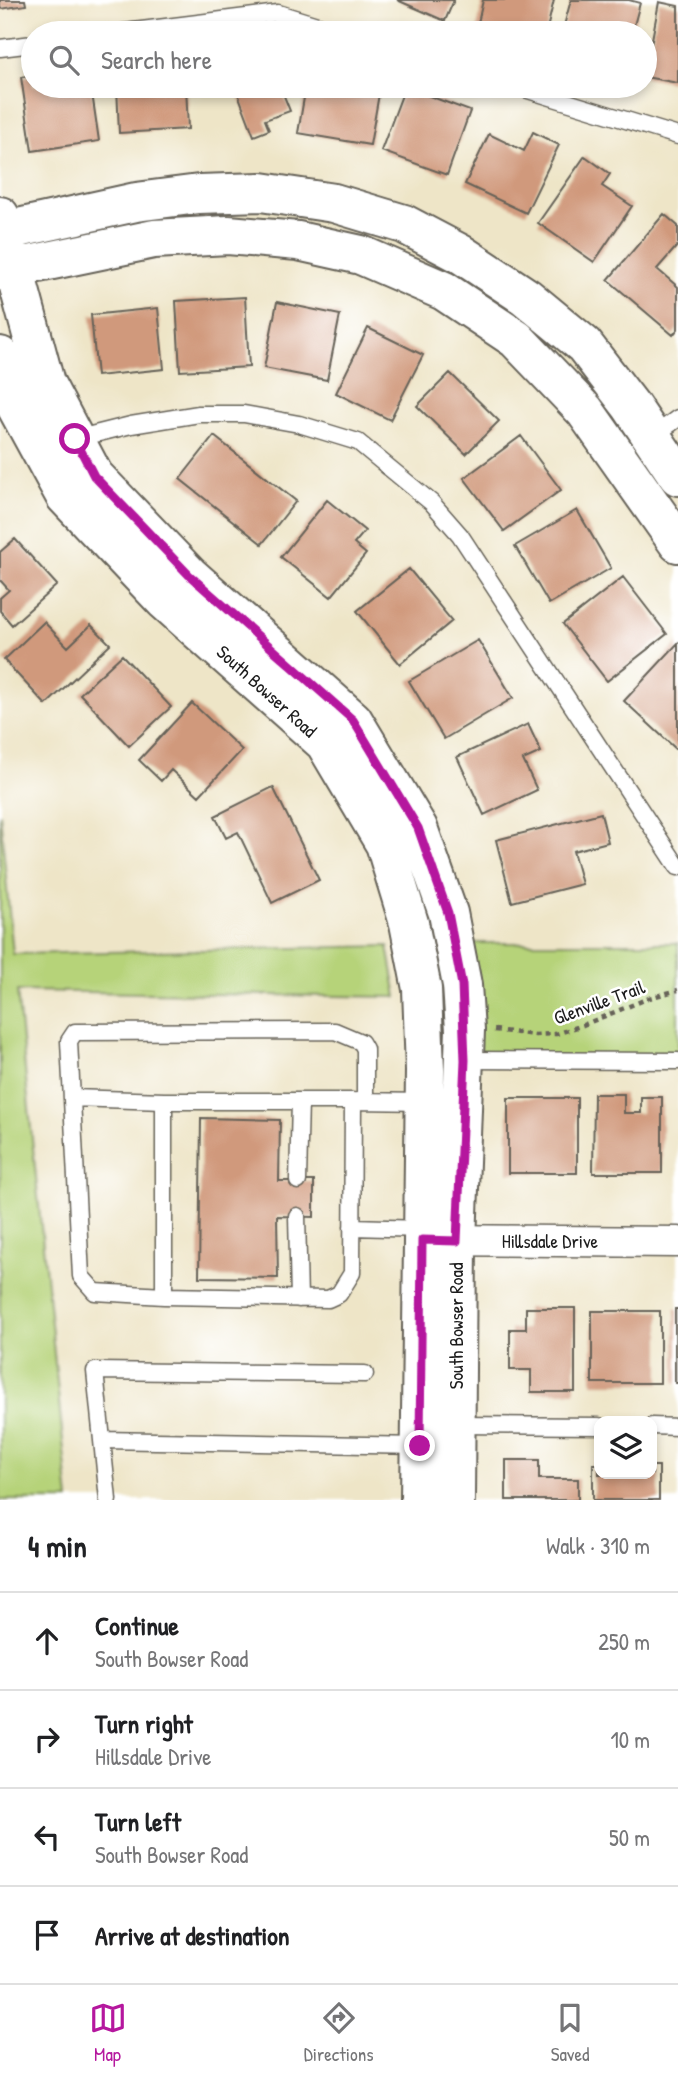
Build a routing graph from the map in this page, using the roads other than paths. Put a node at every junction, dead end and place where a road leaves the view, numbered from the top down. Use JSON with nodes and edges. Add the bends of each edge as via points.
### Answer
{"nodes":[{"id":1,"x":214,"y":21,"type":"edge"},
{"id":2,"x":304,"y":21,"type":"edge"},
{"id":3,"x":21,"y":45,"type":"edge"},
{"id":4,"x":0,"y":48,"type":"edge"},
{"id":5,"x":554,"y":98,"type":"edge"},
{"id":6,"x":678,"y":136,"type":"edge"},
{"id":7,"x":1,"y":226,"type":"edge"},
{"id":8,"x":6,"y":270,"type":"edge"},
{"id":9,"x":0,"y":356,"type":"edge"},
{"id":10,"x":664,"y":428,"type":"edge"},
{"id":11,"x":75,"y":439,"type":"junction"},
{"id":12,"x":678,"y":476,"type":"edge"},
{"id":13,"x":678,"y":543,"type":"edge"},
{"id":14,"x":678,"y":867,"type":"edge"},
{"id":15,"x":465,"y":1060,"type":"junction"},
{"id":16,"x":678,"y":1061,"type":"edge"},
{"id":17,"x":72,"y":1098,"type":"junction"},
{"id":18,"x":164,"y":1101,"type":"junction"},
{"id":19,"x":300,"y":1101,"type":"junction"},
{"id":20,"x":359,"y":1101,"type":"junction"},
{"id":21,"x":425,"y":1102,"type":"junction"},
{"id":22,"x":298,"y":1181,"type":"dead end"},
{"id":23,"x":297,"y":1216,"type":"dead end"},
{"id":24,"x":352,"y":1227,"type":"junction"},
{"id":25,"x":434,"y":1237,"type":"junction"},
{"id":26,"x":678,"y":1242,"type":"edge"},
{"id":27,"x":164,"y":1296,"type":"junction"},
{"id":28,"x":299,"y":1299,"type":"junction"},
{"id":29,"x":365,"y":1374,"type":"dead end"},
{"id":30,"x":456,"y":1425,"type":"junction"},
{"id":31,"x":594,"y":1426,"type":"edge"},
{"id":32,"x":657,"y":1426,"type":"edge"},
{"id":33,"x":678,"y":1427,"type":"edge"},
{"id":34,"x":103,"y":1440,"type":"junction"},
{"id":35,"x":420,"y":1446,"type":"junction"},
{"id":36,"x":108,"y":1500,"type":"edge"},
{"id":37,"x":419,"y":1500,"type":"edge"},
{"id":38,"x":455,"y":1500,"type":"edge"}],
"edges":[{"from":1,"to":2,"type":"lane","via":[[278,13]]},
{"from":3,"to":4,"type":"lane"},
{"from":5,"to":6,"type":"lane"},
{"from":7,"to":8,"type":"street","name":"South Bowser Road"},
{"from":7,"to":10,"type":"street","via":[[136,202],[261,192],[334,203],[404,224],[461,254],[526,297],[584,345],[631,405]]},
{"from":8,"to":11,"type":"street","name":"South Bowser Road","via":[[45,383]]},
{"from":8,"to":13,"type":"street","via":[[154,239],[228,235],[298,241],[361,255],[444,291],[516,339],[585,411]]},
{"from":9,"to":21,"type":"street","name":"South Bowser Road","via":[[11,397],[65,496],[164,600],[325,743],[385,844],[422,989]]},
{"from":10,"to":12,"type":"street"},
{"from":11,"to":14,"type":"lane","via":[[199,414],[244,414],[358,442],[432,503],[460,535]]},
{"from":11,"to":15,"type":"street","name":"South Bowser Road","via":[[94,476],[189,575],[353,720],[418,828],[448,913],[462,985]]},
{"from":15,"to":16,"type":"lane"},
{"from":15,"to":25,"type":"street","name":"South Bowser Road"},
{"from":17,"to":18,"type":"lane"},
{"from":17,"to":20,"type":"lane","via":[[69,1041],[75,1032],[335,1031],[361,1042],[365,1049]]},
{"from":17,"to":27,"type":"lane","via":[[81,1276],[95,1292]]},
{"from":18,"to":19,"type":"lane"},
{"from":18,"to":27,"type":"lane"},
{"from":19,"to":20,"type":"lane"},
{"from":19,"to":22,"type":"lane"},
{"from":20,"to":21,"type":"lane"},
{"from":20,"to":24,"type":"lane"},
{"from":21,"to":25,"type":"street","name":"South Bowser Road"},
{"from":23,"to":28,"type":"lane"},
{"from":24,"to":25,"type":"lane"},
{"from":24,"to":28,"type":"lane","via":[[352,1273],[347,1285],[328,1299]]},
{"from":25,"to":26,"type":"street","name":"Hillsdale Drive"},
{"from":25,"to":30,"type":"street","name":"South Bowser Road"},
{"from":25,"to":35,"type":"street","name":"South Bowser Road"},
{"from":27,"to":28,"type":"lane"},
{"from":29,"to":34,"type":"lane","via":[[95,1371]]},
{"from":30,"to":31,"type":"lane"},
{"from":30,"to":38,"type":"street","name":"South Bowser Road"},
{"from":32,"to":33,"type":"lane"},
{"from":34,"to":35,"type":"lane"},
{"from":34,"to":36,"type":"lane"},
{"from":35,"to":37,"type":"street","name":"South Bowser Road"}]}
